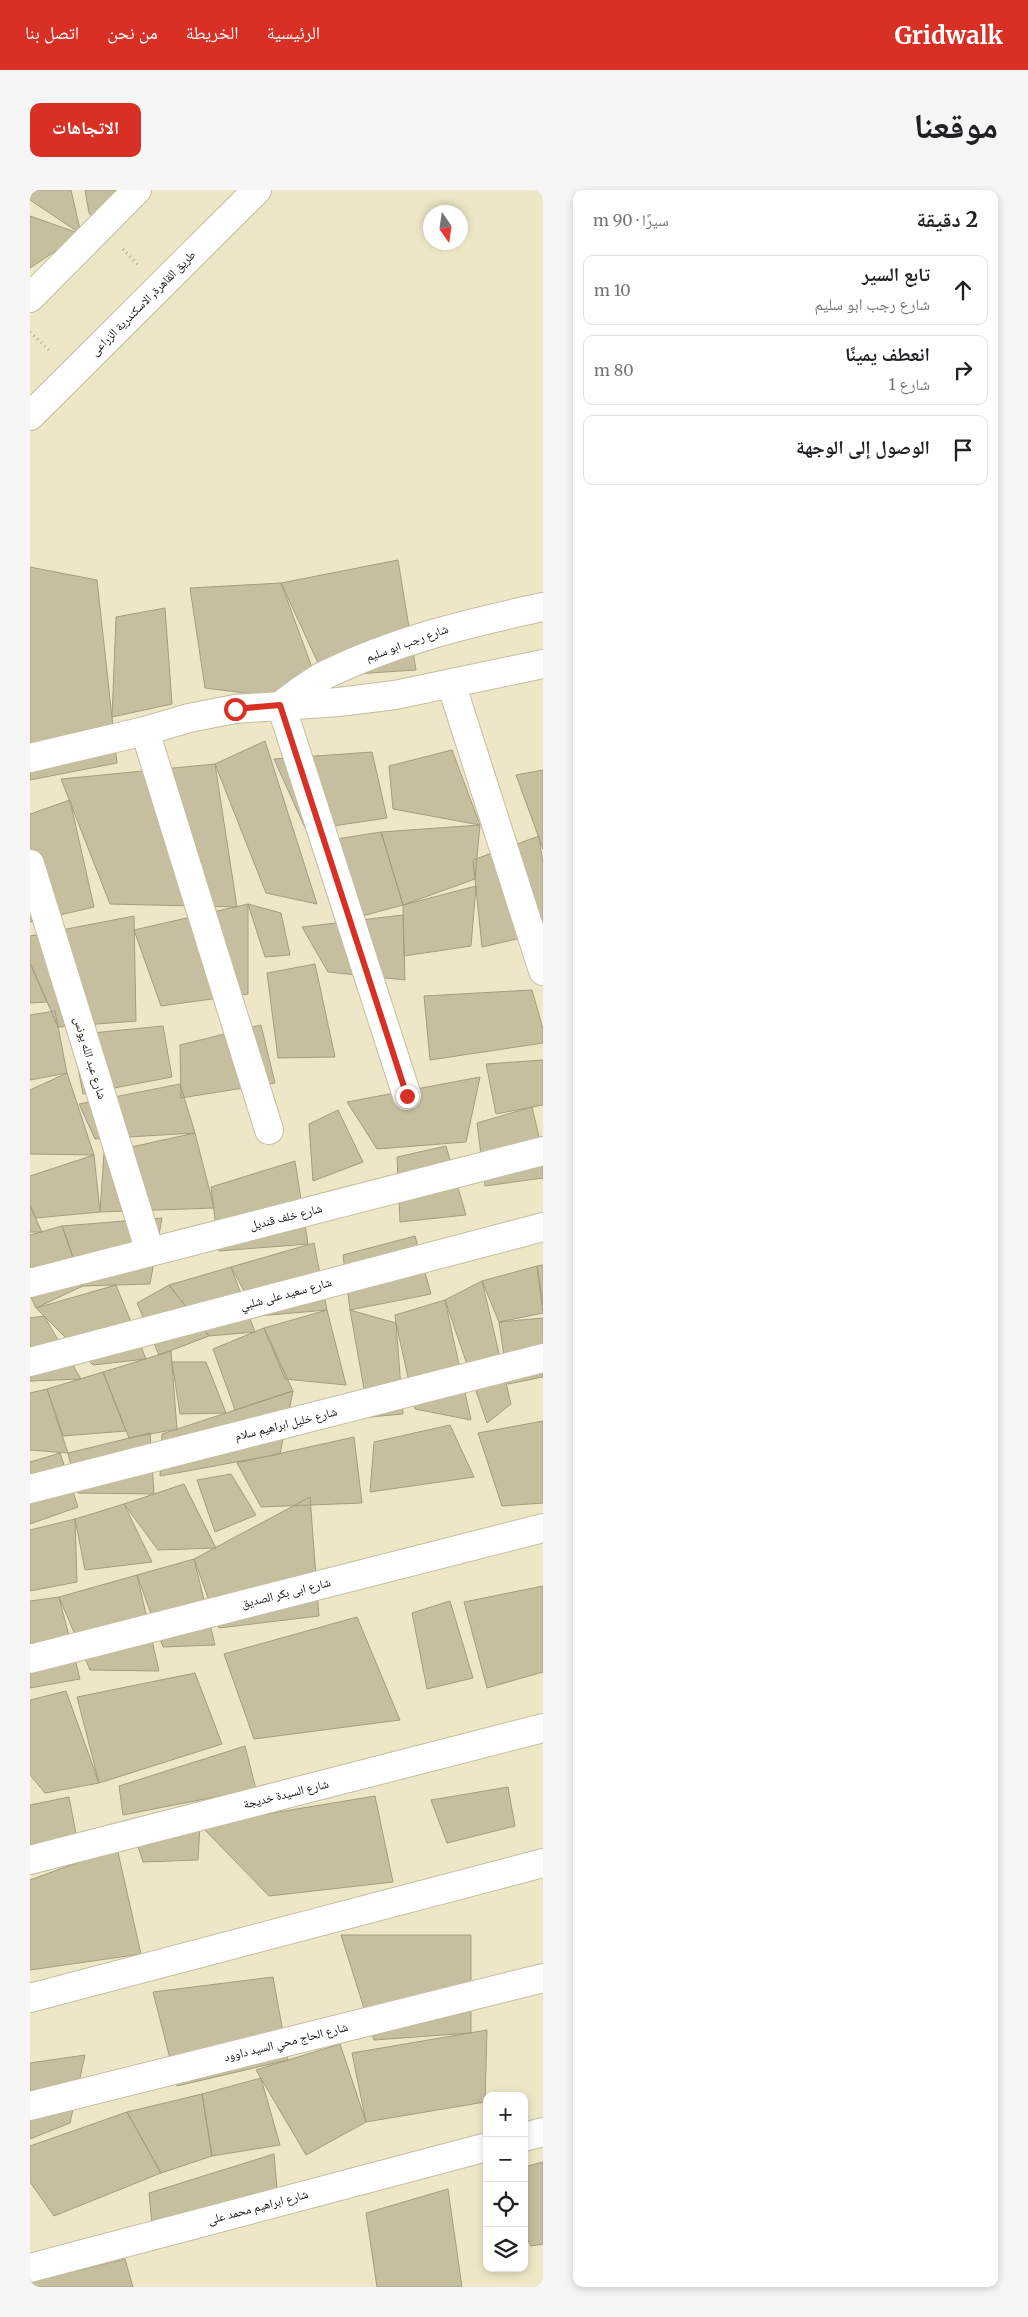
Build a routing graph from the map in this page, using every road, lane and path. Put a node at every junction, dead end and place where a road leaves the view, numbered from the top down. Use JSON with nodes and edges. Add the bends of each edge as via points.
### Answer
{"nodes":[{"id":1,"x":137,"y":190,"type":"edge"},
{"id":2,"x":256,"y":190,"type":"edge"},
{"id":3,"x":101,"y":226,"type":"junction"},
{"id":4,"x":159,"y":287,"type":"junction"},
{"id":5,"x":30,"y":298,"type":"edge"},
{"id":6,"x":30,"y":416,"type":"edge"},
{"id":7,"x":543,"y":606,"type":"edge"},
{"id":8,"x":543,"y":664,"type":"edge"},
{"id":9,"x":451,"y":683,"type":"junction"},
{"id":10,"x":280,"y":705,"type":"junction"},
{"id":11,"x":145,"y":732,"type":"junction"},
{"id":12,"x":30,"y":758,"type":"edge"},
{"id":13,"x":30,"y":864,"type":"edge"},
{"id":14,"x":543,"y":971,"type":"edge"},
{"id":15,"x":407,"y":1096,"type":"dead end"},
{"id":16,"x":269,"y":1130,"type":"dead end"},
{"id":17,"x":543,"y":1151,"type":"edge"},
{"id":18,"x":543,"y":1227,"type":"edge"},
{"id":19,"x":150,"y":1252,"type":"junction"},
{"id":20,"x":30,"y":1283,"type":"edge"},
{"id":21,"x":543,"y":1358,"type":"edge"},
{"id":22,"x":30,"y":1362,"type":"edge"},
{"id":23,"x":30,"y":1490,"type":"edge"},
{"id":24,"x":543,"y":1528,"type":"edge"},
{"id":25,"x":30,"y":1659,"type":"edge"},
{"id":26,"x":543,"y":1728,"type":"edge"},
{"id":27,"x":30,"y":1860,"type":"edge"},
{"id":28,"x":543,"y":1863,"type":"edge"},
{"id":29,"x":543,"y":1978,"type":"edge"},
{"id":30,"x":30,"y":1998,"type":"edge"},
{"id":31,"x":30,"y":2106,"type":"edge"},
{"id":32,"x":543,"y":2132,"type":"edge"},
{"id":33,"x":528,"y":2136,"type":"edge"},
{"id":34,"x":483,"y":2148,"type":"edge"},
{"id":35,"x":30,"y":2268,"type":"edge"}],
"edges":[{"from":1,"to":3,"type":"main road"},
{"from":2,"to":4,"type":"main road","name":"طريق القاهرة, الاسكندرية الزراعى"},
{"from":3,"to":4,"type":"path"},
{"from":3,"to":5,"type":"main road"},
{"from":4,"to":6,"type":"main road","name":"طريق القاهرة, الاسكندرية الزراعى"},
{"from":7,"to":10,"type":"main road","name":"شارع رجب ابو سليم","via":[[454,627],[383,650],[324,676]]},
{"from":8,"to":9,"type":"main road","name":"شارع رجب ابو سليم"},
{"from":9,"to":10,"type":"main road","name":"شارع رجب ابو سليم","via":[[395,695]]},
{"from":9,"to":14,"type":"main road"},
{"from":10,"to":11,"type":"main road","name":"شارع رجب ابو سليم","via":[[207,714]]},
{"from":10,"to":15,"type":"main road"},
{"from":11,"to":12,"type":"main road","name":"شارع رجب ابو سليم"},
{"from":11,"to":16,"type":"main road"},
{"from":13,"to":19,"type":"main road","name":"شارع عبد الله يونس"},
{"from":17,"to":19,"type":"main road","name":"شارع خلف قنديل"},
{"from":18,"to":22,"type":"main road","name":"شارع سعيد على شلبي"},
{"from":19,"to":20,"type":"main road","name":"شارع خلف قنديل"},
{"from":21,"to":23,"type":"main road","name":"شارع خليل ابراهيم سلام"},
{"from":24,"to":25,"type":"main road","name":"شارع ابى بكر الصديق"},
{"from":26,"to":27,"type":"main road","name":"شارع السيدة خديجة"},
{"from":28,"to":30,"type":"main road"},
{"from":29,"to":31,"type":"main road","name":"شارع الحاج محي السيد داوود"},
{"from":32,"to":33,"type":"main road"},
{"from":34,"to":35,"type":"main road","name":"شارع ابراهيم محمد على"}]}
